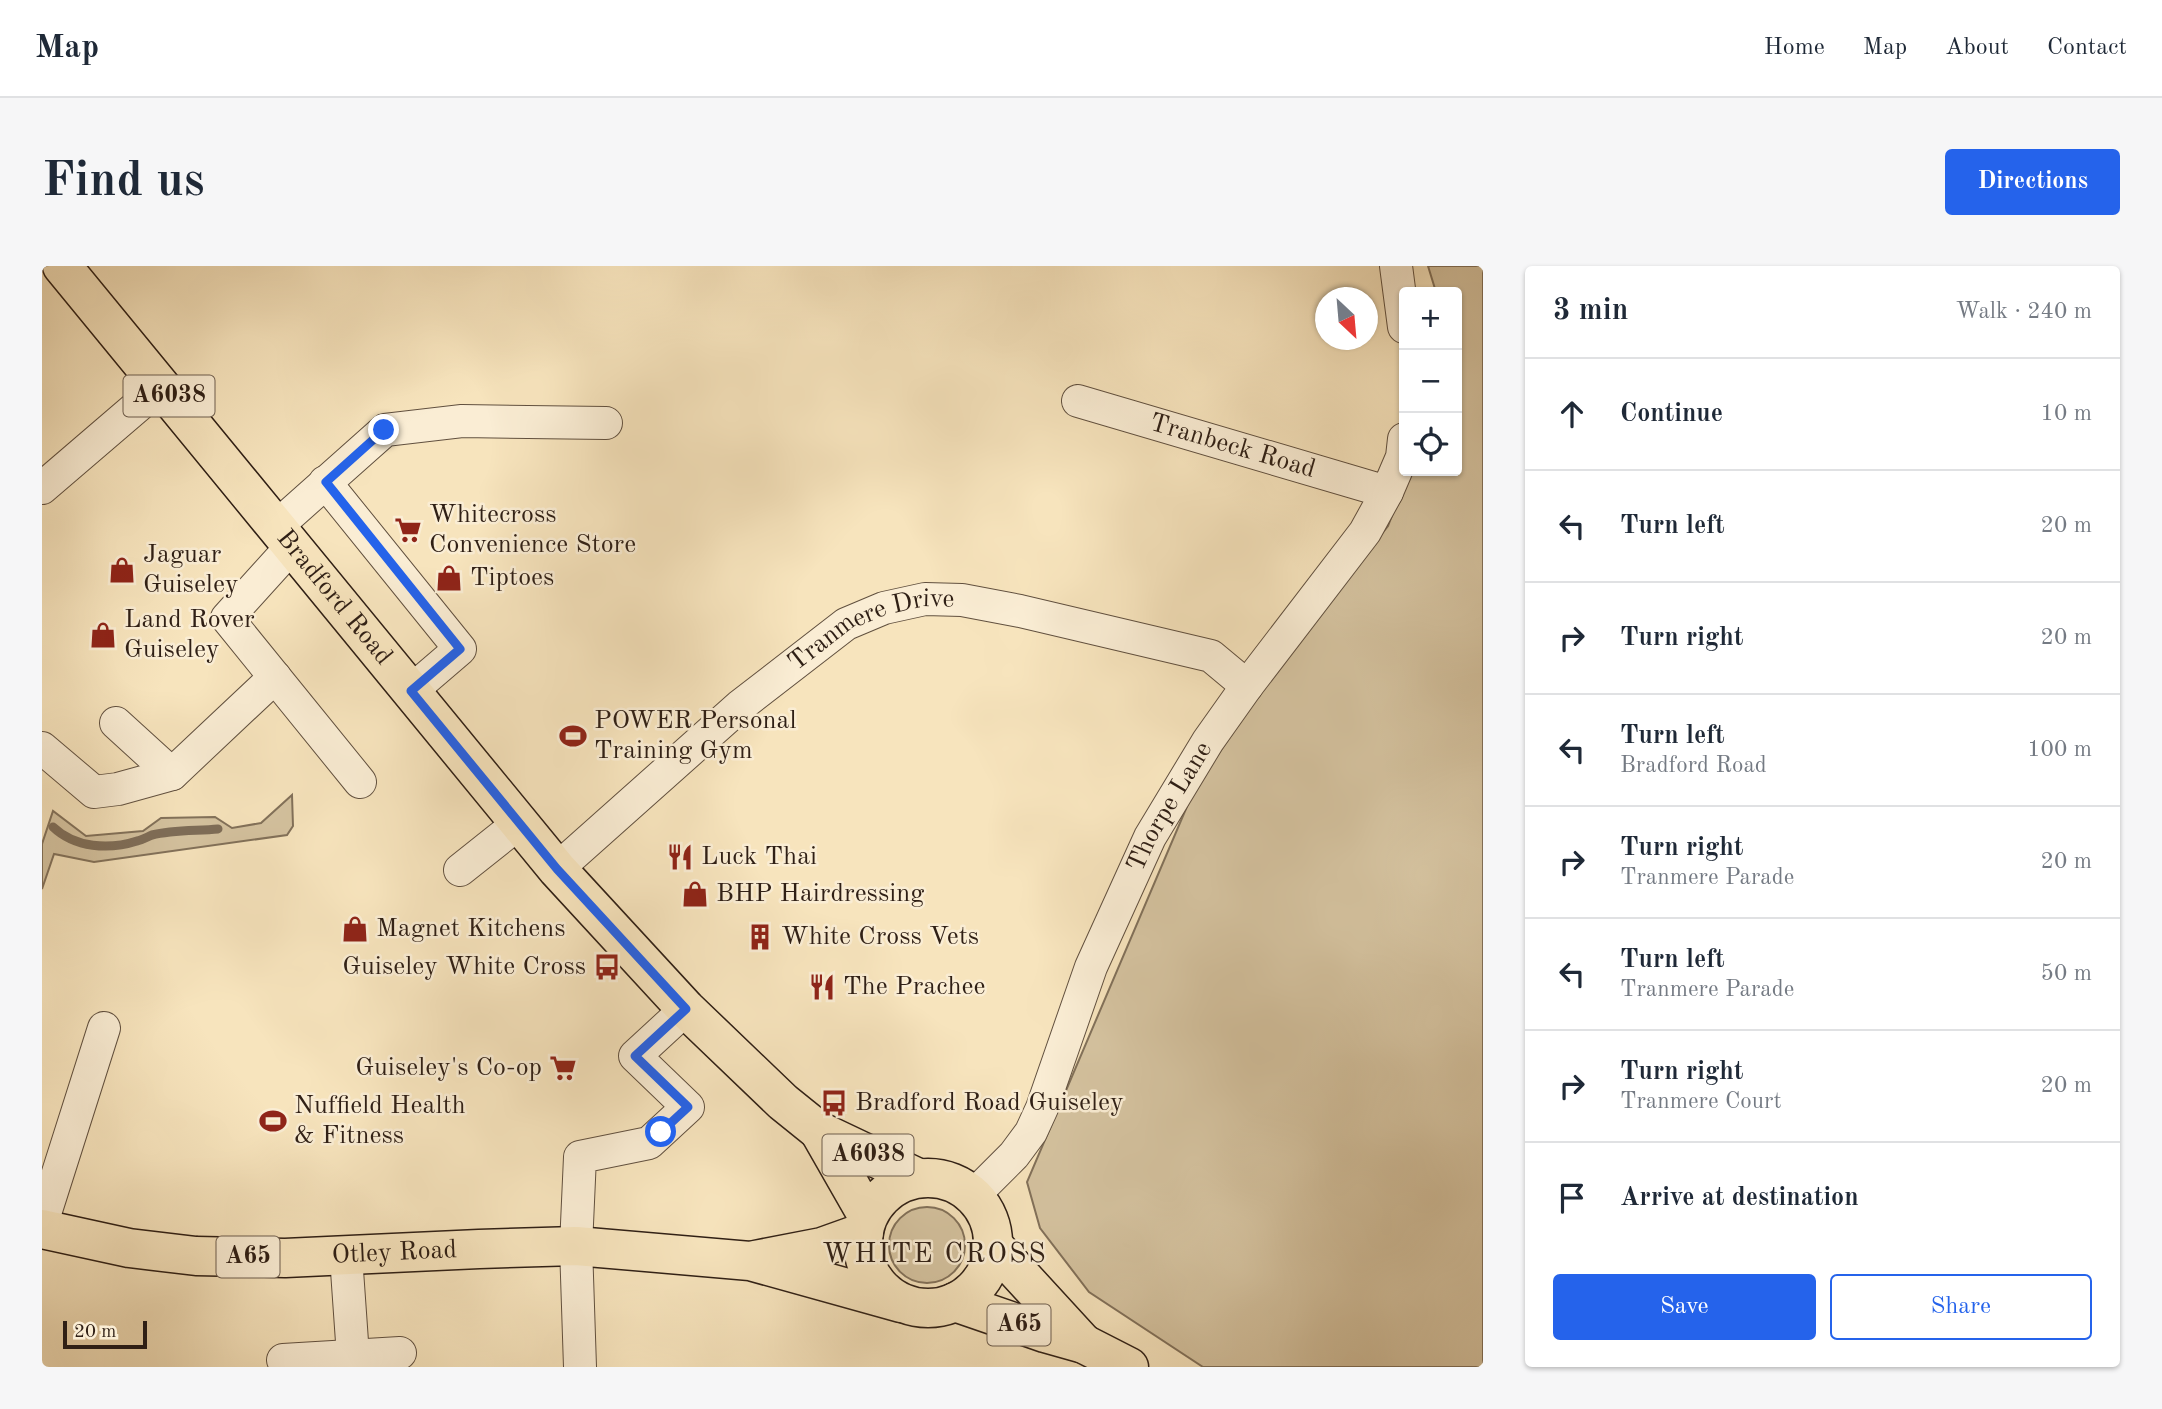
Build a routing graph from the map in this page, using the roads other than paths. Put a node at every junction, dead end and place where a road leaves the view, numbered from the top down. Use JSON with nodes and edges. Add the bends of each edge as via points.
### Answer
{"nodes":[{"id":1,"x":62,"y":266,"type":"edge"},
{"id":2,"x":1396,"y":266,"type":"edge"},
{"id":3,"x":1399,"y":289,"type":"edge"},
{"id":4,"x":160,"y":386,"type":"junction"},
{"id":5,"x":1078,"y":401,"type":"dead end"},
{"id":6,"x":606,"y":423,"type":"dead end"},
{"id":7,"x":1399,"y":464,"type":"edge"},
{"id":8,"x":326,"y":482,"type":"junction"},
{"id":9,"x":42,"y":488,"type":"edge"},
{"id":10,"x":1387,"y":492,"type":"junction"},
{"id":11,"x":285,"y":536,"type":"junction"},
{"id":12,"x":275,"y":677,"type":"junction"},
{"id":13,"x":1247,"y":686,"type":"junction"},
{"id":14,"x":411,"y":691,"type":"junction"},
{"id":15,"x":116,"y":723,"type":"dead end"},
{"id":16,"x":42,"y":748,"type":"edge"},
{"id":17,"x":172,"y":774,"type":"junction"},
{"id":18,"x":360,"y":782,"type":"dead end"},
{"id":19,"x":519,"y":823,"type":"junction"},
{"id":20,"x":557,"y":869,"type":"junction"},
{"id":21,"x":460,"y":870,"type":"dead end"},
{"id":22,"x":686,"y":1009,"type":"junction"},
{"id":23,"x":104,"y":1028,"type":"dead end"},
{"id":24,"x":819,"y":1131,"type":"junction"},
{"id":25,"x":918,"y":1178,"type":"junction"},
{"id":26,"x":973,"y":1196,"type":"junction"},
{"id":27,"x":42,"y":1223,"type":"edge"},
{"id":28,"x":866,"y":1223,"type":"junction"},
{"id":29,"x":42,"y":1229,"type":"edge"},
{"id":30,"x":993,"y":1245,"type":"junction"},
{"id":31,"x":576,"y":1246,"type":"junction"},
{"id":32,"x":346,"y":1256,"type":"junction"},
{"id":33,"x":750,"y":1261,"type":"junction"},
{"id":34,"x":956,"y":1302,"type":"junction"},
{"id":35,"x":901,"y":1303,"type":"junction"},
{"id":36,"x":1084,"y":1344,"type":"junction"},
{"id":37,"x":400,"y":1353,"type":"dead end"},
{"id":38,"x":353,"y":1356,"type":"junction"},
{"id":39,"x":283,"y":1360,"type":"dead end"},
{"id":40,"x":580,"y":1367,"type":"edge"},
{"id":41,"x":1129,"y":1367,"type":"edge"}],
"edges":[{"from":1,"to":4,"type":"main road","name":"Bradford Road","number":"A6038"},
{"from":2,"to":3,"type":"street"},
{"from":4,"to":9,"type":"street"},
{"from":4,"to":11,"type":"main road","name":"Bradford Road","number":"A6038"},
{"from":5,"to":10,"type":"street","name":"Tranbeck Road"},
{"from":6,"to":8,"type":"street","via":[[462,421],[384,430]]},
{"from":7,"to":10,"type":"street","name":"Thorpe Lane"},
{"from":8,"to":11,"type":"street"},
{"from":8,"to":14,"type":"street","via":[[460,649]]},
{"from":10,"to":13,"type":"street","name":"Thorpe Lane","via":[[1365,532]]},
{"from":11,"to":12,"type":"street","via":[[227,618]]},
{"from":11,"to":14,"type":"main road","name":"Bradford Road","number":"A6038"},
{"from":12,"to":17,"type":"street"},
{"from":12,"to":18,"type":"street"},
{"from":13,"to":20,"type":"street","name":"Tranmere Drive","via":[[1211,656],[1020,611],[962,600],[925,599],[884,608],[846,624],[740,706]]},
{"from":13,"to":26,"type":"street","name":"Thorpe Lane","via":[[1150,837],[1091,967],[1031,1132]]},
{"from":14,"to":19,"type":"main road","name":"Bradford Road","number":"A6038"},
{"from":15,"to":17,"type":"street"},
{"from":16,"to":17,"type":"street","via":[[94,792]]},
{"from":19,"to":20,"type":"main road","name":"Bradford Road","number":"A6038"},
{"from":19,"to":21,"type":"street"},
{"from":20,"to":22,"type":"main road","name":"Bradford Road","number":"A6038"},
{"from":22,"to":24,"type":"main road","name":"Bradford Road","number":"A6038"},
{"from":22,"to":31,"type":"street","via":[[635,1056],[688,1107],[649,1143],[580,1157]]},
{"from":23,"to":27,"type":"street"},
{"from":24,"to":25,"type":"main road","name":"Bradford Road","number":"A6038"},
{"from":24,"to":28,"type":"main road","name":"Bradford Road","number":"A6038"},
{"from":25,"to":26,"type":"main road","via":[[957,1184]]},
{"from":25,"to":28,"type":"main road","number":"A65","via":[[883,1196]]},
{"from":26,"to":30,"type":"main road","number":"A65","via":[[991,1224]]},
{"from":28,"to":33,"type":"main road","name":"Otley Road","number":"A65","via":[[822,1247]]},
{"from":28,"to":35,"type":"main road","via":[[864,1254],[870,1274],[883,1291]]},
{"from":29,"to":32,"type":"main road","name":"Otley Road","number":"A65","via":[[129,1248],[196,1256]]},
{"from":30,"to":34,"type":"main road","number":"A65","via":[[983,1279]]},
{"from":30,"to":36,"type":"main road","number":"A65"},
{"from":31,"to":32,"type":"main road","name":"Otley Road","number":"A65"},
{"from":31,"to":33,"type":"main road","name":"Otley Road","number":"A65"},
{"from":31,"to":40,"type":"street"},
{"from":32,"to":38,"type":"street"},
{"from":33,"to":35,"type":"main road","name":"Otley Road","number":"A65"},
{"from":34,"to":35,"type":"main road","number":"A65","via":[[938,1308]]},
{"from":34,"to":36,"type":"main road","number":"A65"},
{"from":36,"to":41,"type":"main road","number":"A65"},
{"from":37,"to":38,"type":"street"},
{"from":38,"to":39,"type":"street"}]}
